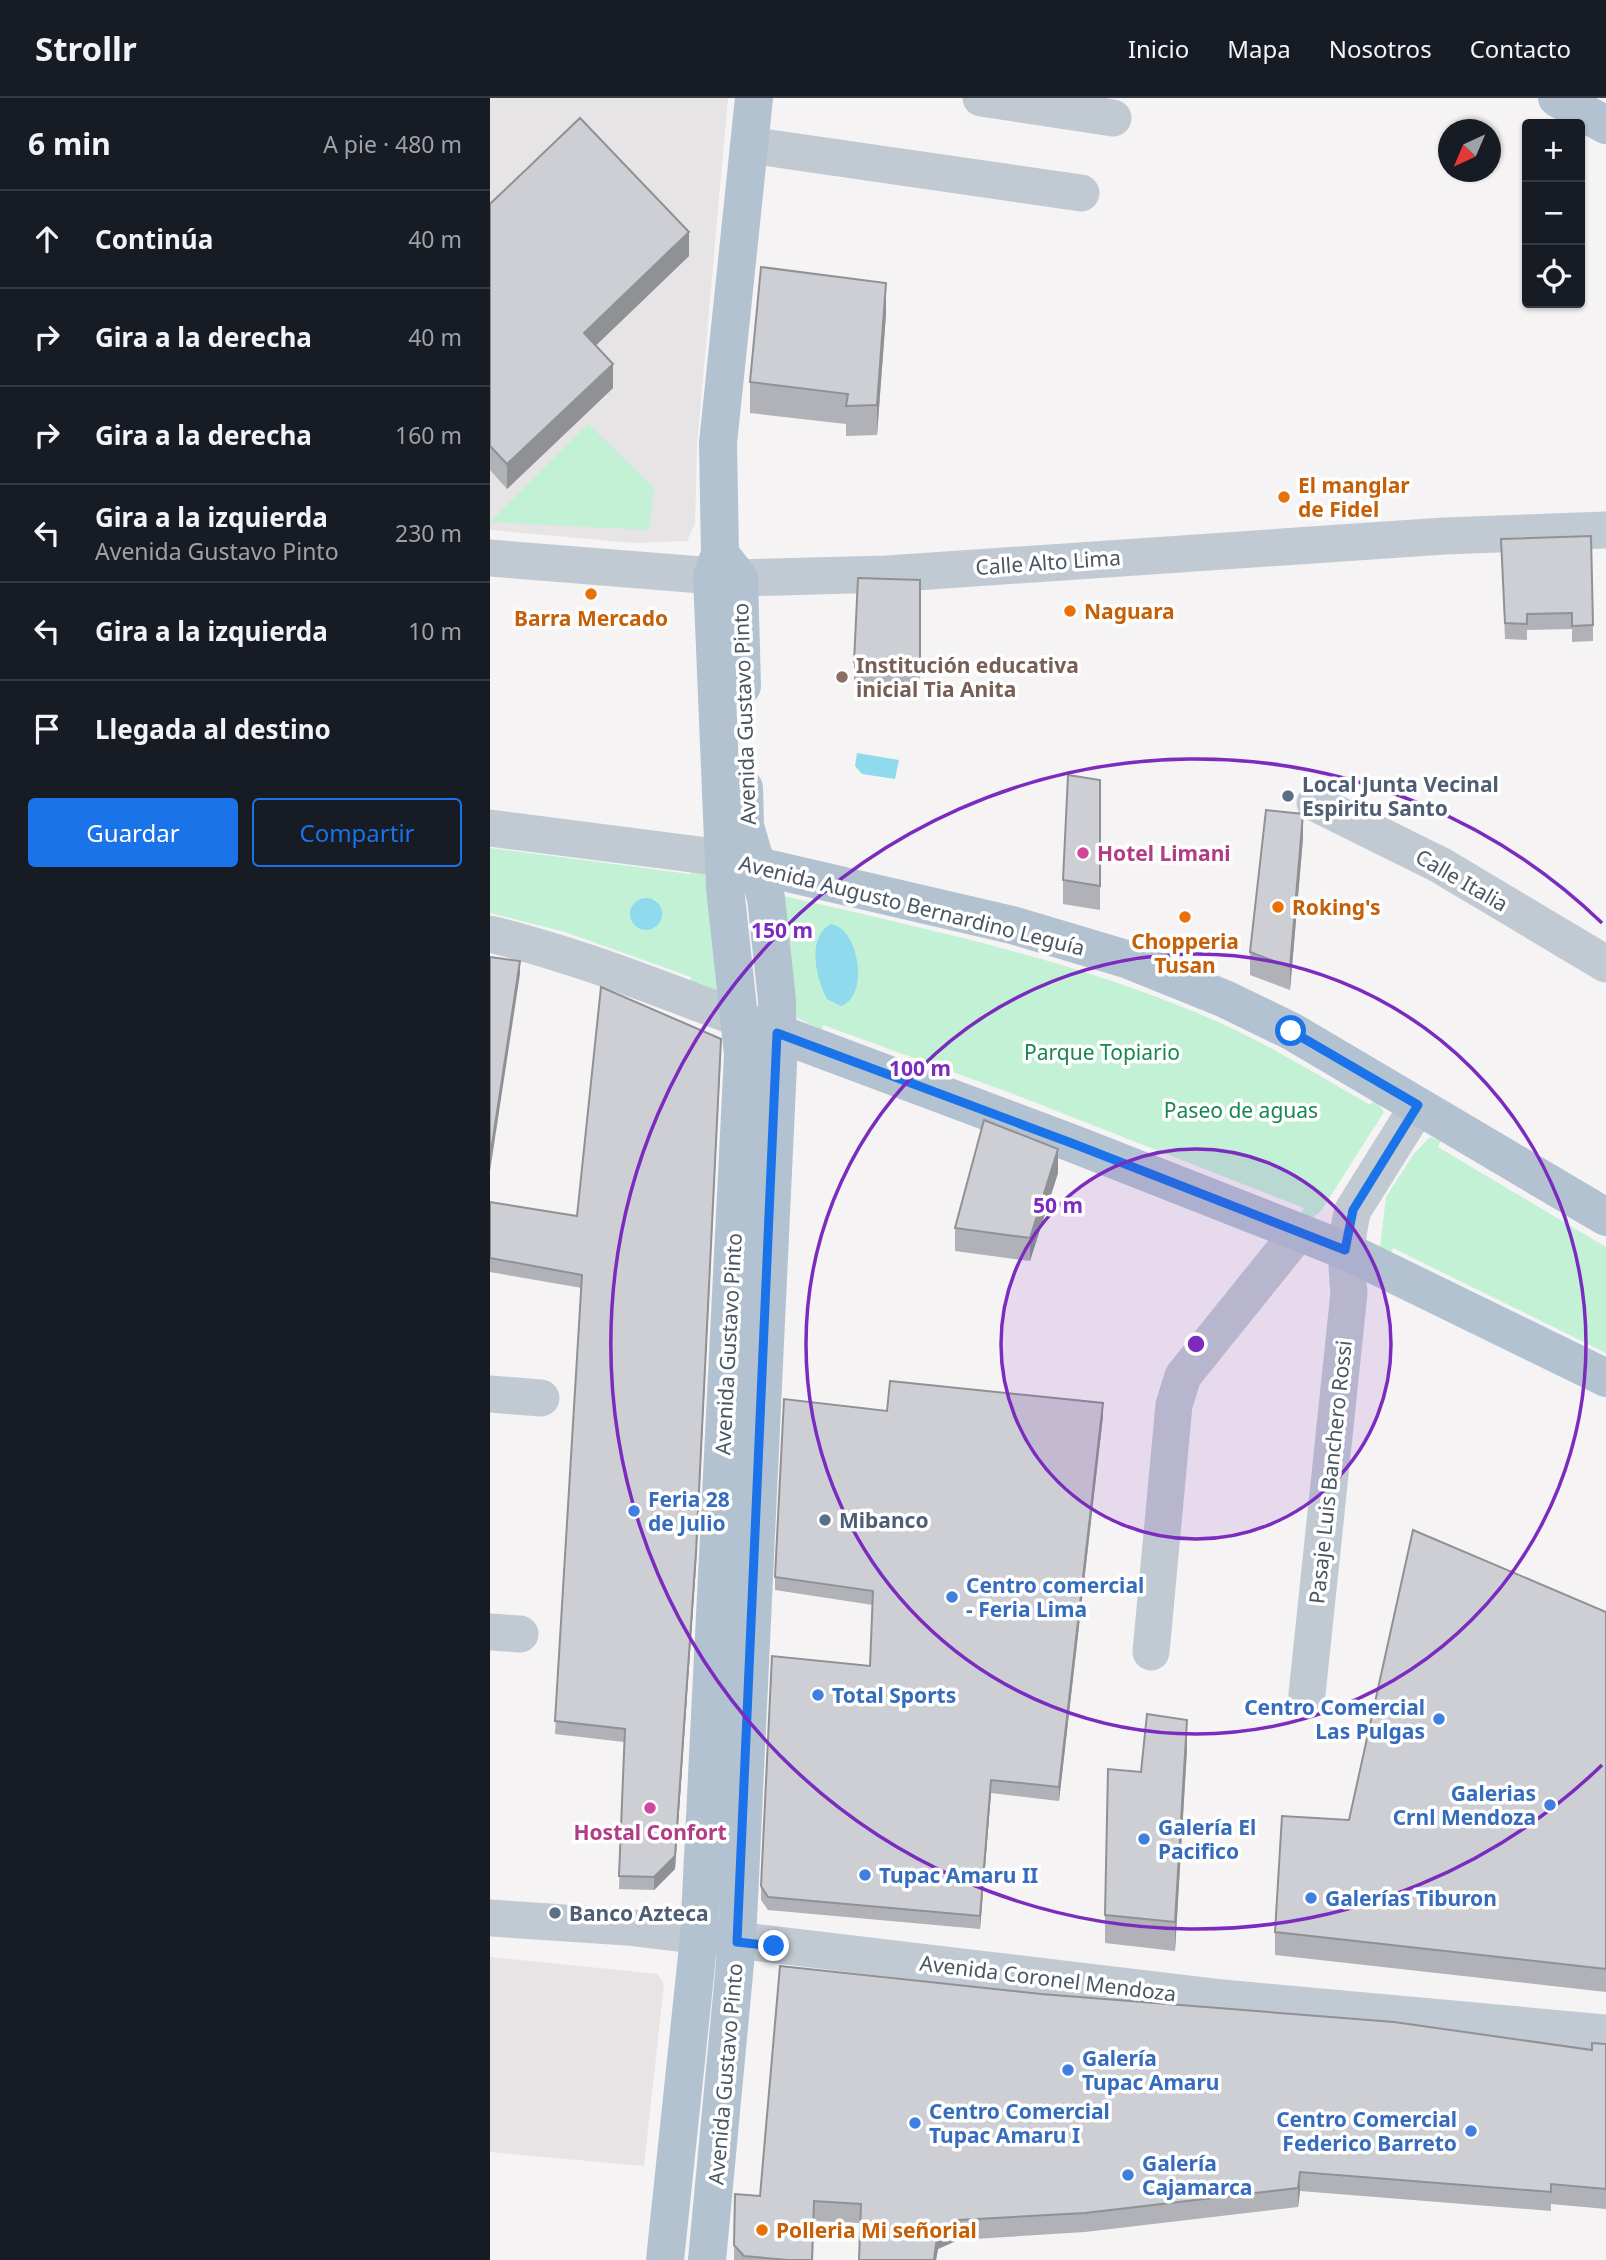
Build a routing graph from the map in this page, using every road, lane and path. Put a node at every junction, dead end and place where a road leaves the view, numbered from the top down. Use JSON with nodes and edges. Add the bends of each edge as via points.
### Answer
{"nodes":[{"id":1,"x":754,"y":98,"type":"edge"},
{"id":2,"x":982,"y":98,"type":"edge"},
{"id":3,"x":1557,"y":98,"type":"edge"},
{"id":4,"x":1113,"y":118,"type":"dead end"},
{"id":5,"x":1606,"y":125,"type":"edge"},
{"id":6,"x":749,"y":145,"type":"junction"},
{"id":7,"x":1081,"y":193,"type":"dead end"},
{"id":8,"x":1606,"y":530,"type":"edge"},
{"id":9,"x":490,"y":558,"type":"edge"},
{"id":10,"x":724,"y":570,"type":"junction"},
{"id":11,"x":1315,"y":803,"type":"dead end"},
{"id":12,"x":490,"y":828,"type":"edge"},
{"id":13,"x":741,"y":862,"type":"junction"},
{"id":14,"x":490,"y":934,"type":"edge"},
{"id":15,"x":1606,"y":964,"type":"edge"},
{"id":16,"x":741,"y":1019,"type":"junction"},
{"id":17,"x":777,"y":1033,"type":"junction"},
{"id":18,"x":1418,"y":1105,"type":"junction"},
{"id":19,"x":1606,"y":1217,"type":"edge"},
{"id":20,"x":1298,"y":1233,"type":"junction"},
{"id":21,"x":1345,"y":1250,"type":"junction"},
{"id":22,"x":1606,"y":1378,"type":"edge"},
{"id":23,"x":490,"y":1394,"type":"edge"},
{"id":24,"x":541,"y":1398,"type":"dead end"},
{"id":25,"x":1151,"y":1652,"type":"dead end"},
{"id":26,"x":1307,"y":1694,"type":"dead end"},
{"id":27,"x":490,"y":1918,"type":"edge"},
{"id":28,"x":699,"y":1937,"type":"junction"},
{"id":29,"x":737,"y":1942,"type":"junction"},
{"id":30,"x":1606,"y":2033,"type":"edge"},
{"id":31,"x":664,"y":2260,"type":"edge"},
{"id":32,"x":707,"y":2260,"type":"edge"}],
"edges":[{"from":1,"to":6,"type":"main road","name":"Avenida Gustavo Pinto"},
{"from":2,"to":4,"type":"street"},
{"from":3,"to":5,"type":"main road"},
{"from":6,"to":7,"type":"street"},
{"from":6,"to":10,"type":"main road","name":"Avenida Gustavo Pinto","via":[[718,443]]},
{"from":8,"to":10,"type":"street","name":"Calle Alto Lima","via":[[1444,536],[887,574]]},
{"from":9,"to":10,"type":"street","name":"Calle Alto Lima"},
{"from":10,"to":13,"type":"main road","name":"Avenida Gustavo Pinto"},
{"from":11,"to":15,"type":"street","name":"Calle Italia","via":[[1440,865]]},
{"from":12,"to":13,"type":"street","name":"Avenida Augusto Bernardino Leguía"},
{"from":13,"to":16,"type":"main road","name":"Avenida Gustavo Pinto","via":[[733,978]]},
{"from":13,"to":17,"type":"main road","name":"Avenida Gustavo Pinto","via":[[766,898]]},
{"from":13,"to":18,"type":"main road","name":"Avenida Augusto Bernardino Leguía","via":[[1012,925],[1126,959],[1269,1020]]},
{"from":14,"to":16,"type":"street","via":[[616,970]]},
{"from":16,"to":17,"type":"main road"},
{"from":16,"to":28,"type":"main road","name":"Avenida Gustavo Pinto","via":[[743,1054]]},
{"from":17,"to":20,"type":"main road"},
{"from":17,"to":29,"type":"main road","name":"Avenida Gustavo Pinto"},
{"from":18,"to":19,"type":"main road","name":"Avenida Augusto Bernardino Leguía"},
{"from":18,"to":21,"type":"street","name":"Pasaje Luis Banchero Rossi","via":[[1353,1210]]},
{"from":20,"to":21,"type":"main road"},
{"from":20,"to":25,"type":"street","via":[[1183,1376],[1174,1405]]},
{"from":21,"to":22,"type":"main road"},
{"from":21,"to":26,"type":"street","name":"Pasaje Luis Banchero Rossi","via":[[1349,1293]]},
{"from":23,"to":24,"type":"street"},
{"from":27,"to":28,"type":"street","name":"Avenida Coronel Mendoza"},
{"from":28,"to":29,"type":"street","name":"Avenida Coronel Mendoza"},
{"from":28,"to":31,"type":"main road","name":"Avenida Gustavo Pinto"},
{"from":29,"to":30,"type":"street","name":"Avenida Coronel Mendoza","via":[[1223,1998]]},
{"from":29,"to":32,"type":"main road","name":"Avenida Gustavo Pinto"}]}
